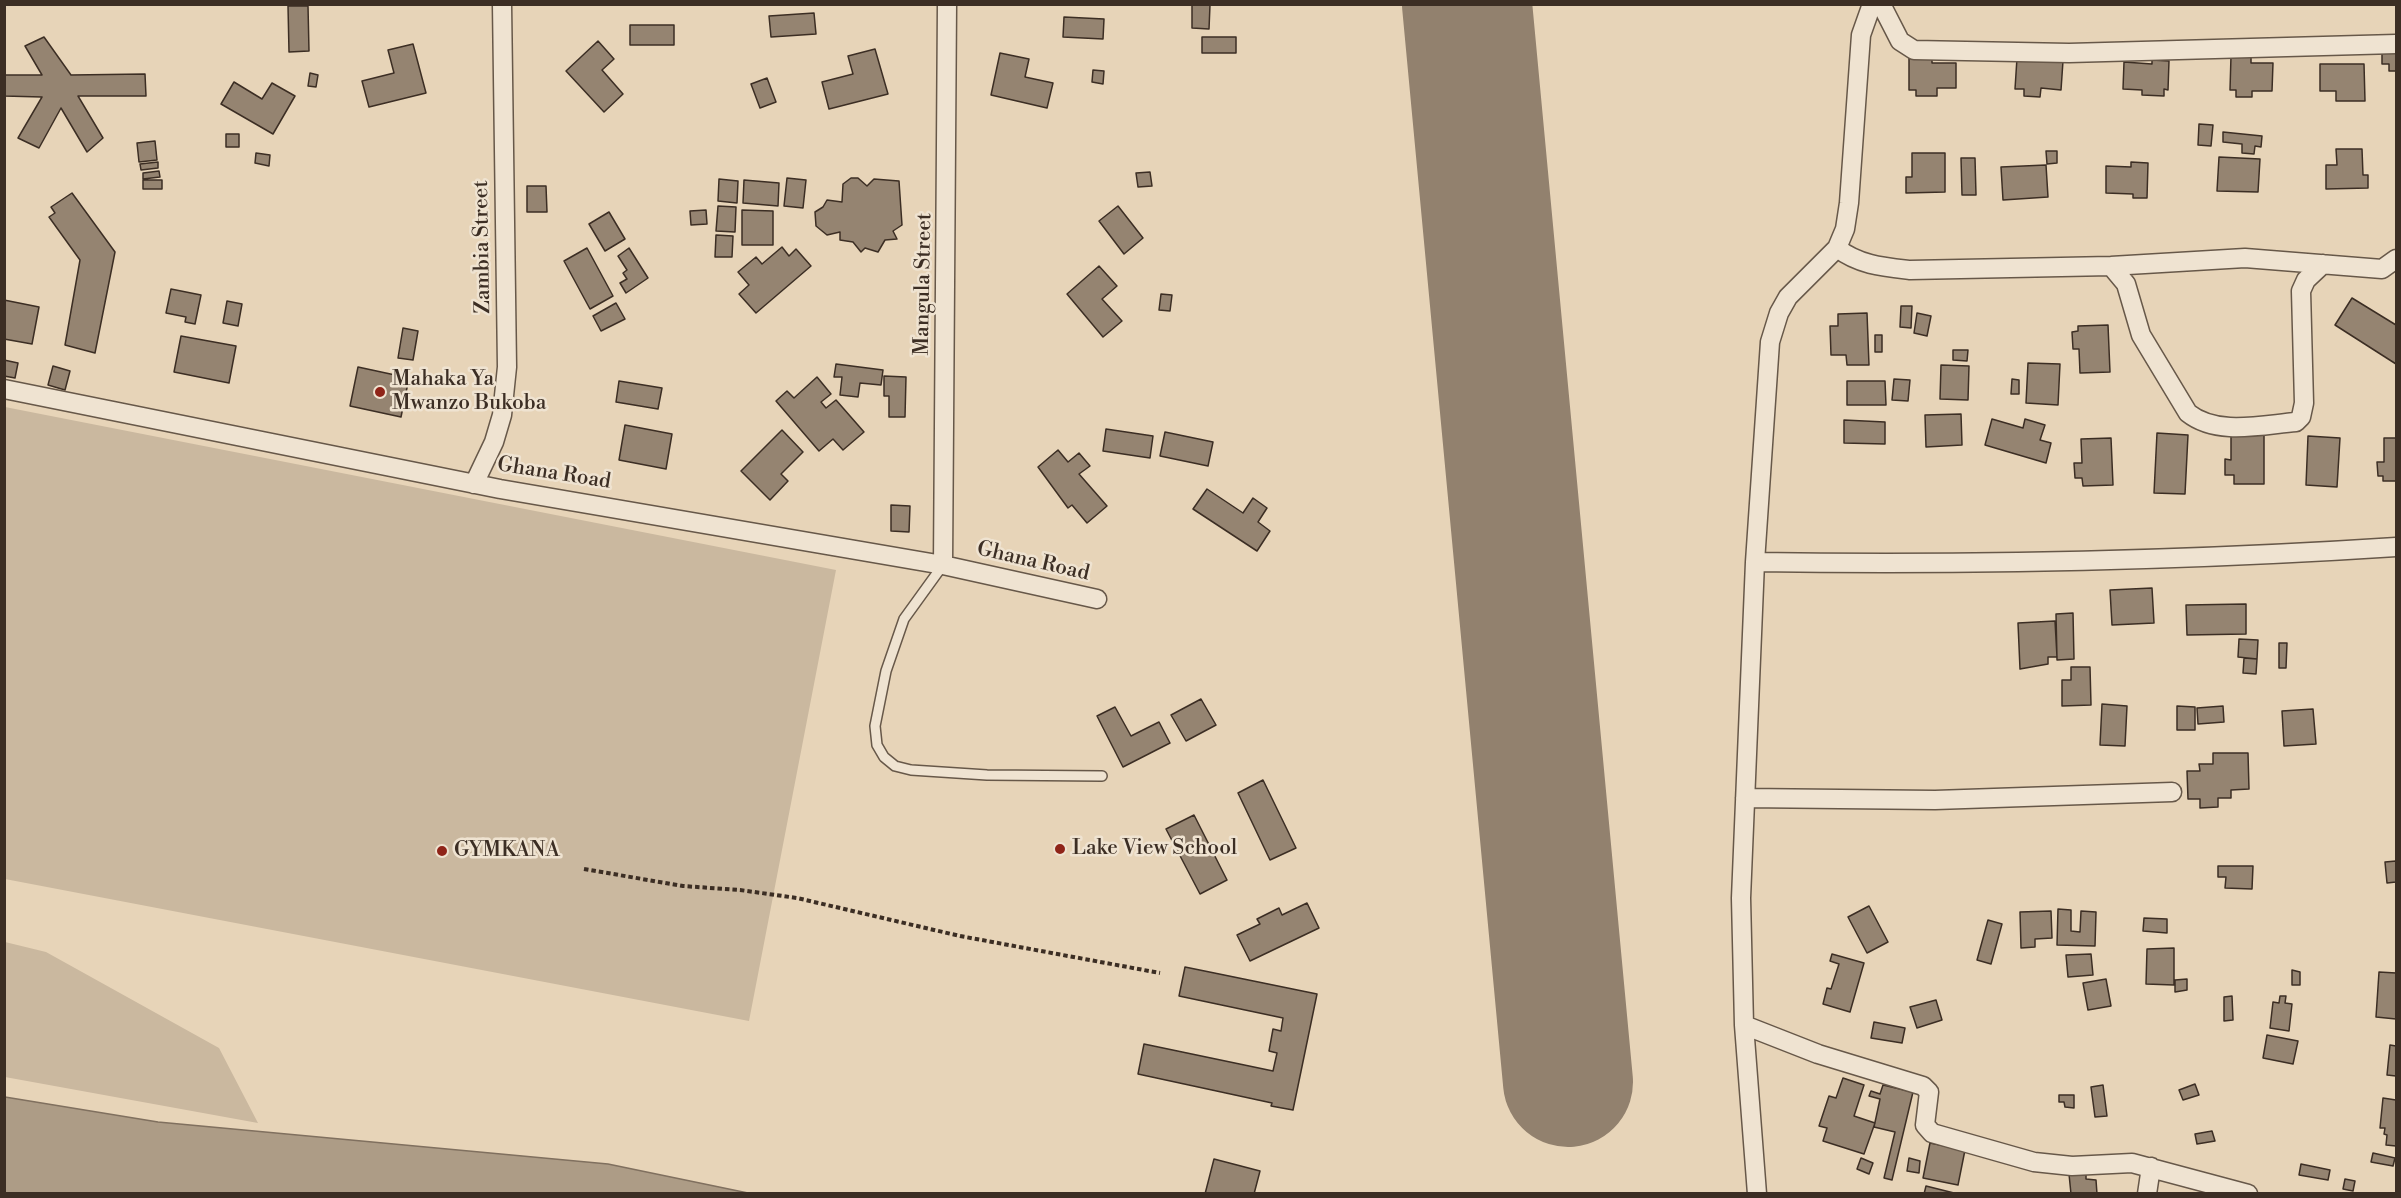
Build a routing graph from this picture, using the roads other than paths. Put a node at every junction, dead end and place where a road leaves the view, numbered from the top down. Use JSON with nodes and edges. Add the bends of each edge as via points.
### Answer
{"nodes":[{"id":1,"x":502,"y":4,"type":"edge"},
{"id":2,"x":947,"y":4,"type":"edge"},
{"id":3,"x":1872,"y":4,"type":"edge"},
{"id":4,"x":1881,"y":4,"type":"edge"},
{"id":5,"x":2397,"y":44,"type":"edge"},
{"id":6,"x":1837,"y":248,"type":"junction"},
{"id":7,"x":2397,"y":259,"type":"edge"},
{"id":8,"x":2323,"y":264,"type":"junction"},
{"id":9,"x":2111,"y":266,"type":"junction"},
{"id":10,"x":4,"y":389,"type":"edge"},
{"id":11,"x":474,"y":484,"type":"junction"},
{"id":12,"x":2397,"y":547,"type":"edge"},
{"id":13,"x":1755,"y":562,"type":"junction"},
{"id":14,"x":943,"y":565,"type":"junction"},
{"id":15,"x":1097,"y":599,"type":"dead end"},
{"id":16,"x":1102,"y":776,"type":"dead end"},
{"id":17,"x":2172,"y":792,"type":"dead end"},
{"id":18,"x":1745,"y":798,"type":"junction"},
{"id":19,"x":1744,"y":1025,"type":"junction"},
{"id":20,"x":2151,"y":1167,"type":"junction"},
{"id":21,"x":1757,"y":1194,"type":"edge"},
{"id":22,"x":2147,"y":1194,"type":"edge"},
{"id":23,"x":2248,"y":1194,"type":"edge"}],
"edges":[{"from":1,"to":11,"type":"street","name":"Zambia Street","via":[[507,367],[502,415]]},
{"from":2,"to":14,"type":"street","name":"Mangula Street"},
{"from":3,"to":6,"type":"street","via":[[1862,34],[1849,203]]},
{"from":4,"to":5,"type":"street","via":[[1900,41],[1914,50],[2069,53]]},
{"from":6,"to":9,"type":"street","via":[[1852,260],[1910,270]]},
{"from":6,"to":13,"type":"street","via":[[1788,297],[1770,342]]},
{"from":7,"to":8,"type":"street","via":[[2382,269]]},
{"from":8,"to":9,"type":"street","via":[[2212,258]]},
{"from":8,"to":9,"type":"street","via":[[2306,280],[2301,291],[2301,417],[2296,422],[2222,427],[2199,422],[2188,413],[2141,335],[2126,284]]},
{"from":10,"to":11,"type":"street","name":"Ghana Road"},
{"from":11,"to":14,"type":"street","name":"Ghana Road"},
{"from":12,"to":13,"type":"street","via":[[2028,562]]},
{"from":13,"to":18,"type":"street"},
{"from":14,"to":15,"type":"street","name":"Ghana Road"},
{"from":14,"to":16,"type":"lane","via":[[904,619],[885,671],[875,726],[877,745],[884,757],[895,766],[911,770]]},
{"from":17,"to":18,"type":"street","via":[[1935,800]]},
{"from":18,"to":19,"type":"street","via":[[1741,898]]},
{"from":19,"to":20,"type":"street","via":[[1818,1054],[1923,1086],[1929,1092],[1925,1125],[1932,1133],[2034,1162],[2072,1166],[2132,1163]]},
{"from":19,"to":21,"type":"street"},
{"from":20,"to":22,"type":"street"},
{"from":20,"to":23,"type":"street"}]}
